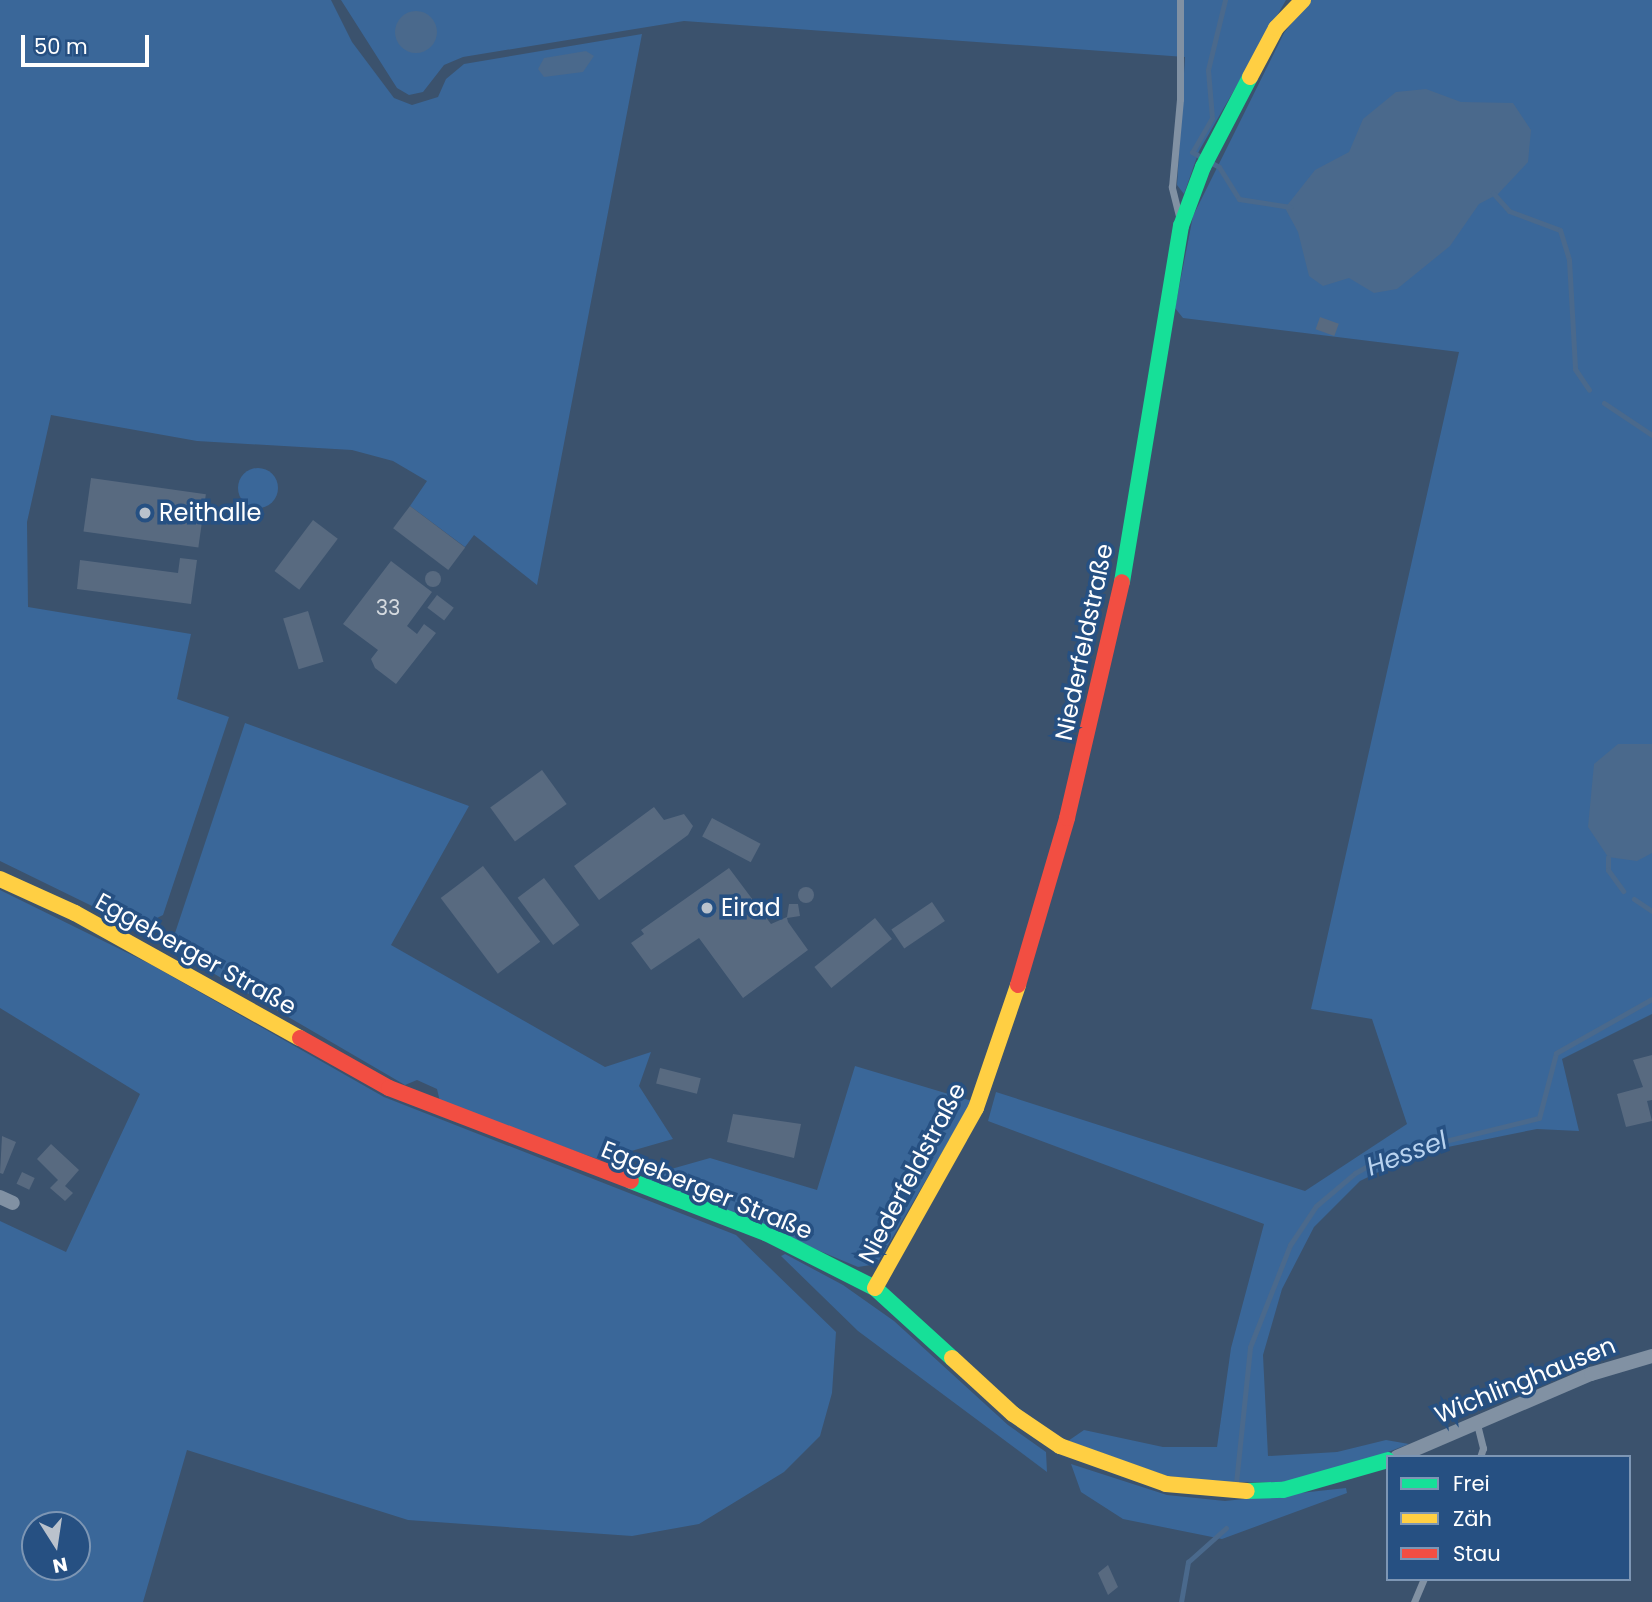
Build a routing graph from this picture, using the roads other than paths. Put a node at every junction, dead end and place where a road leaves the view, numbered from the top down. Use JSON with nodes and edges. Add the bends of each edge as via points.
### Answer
{"nodes":[{"id":1,"x":1180,"y":0,"type":"edge"},
{"id":2,"x":1303,"y":0,"type":"edge"},
{"id":3,"x":1181,"y":226,"type":"junction"},
{"id":4,"x":0,"y":879,"type":"edge"},
{"id":5,"x":874,"y":1288,"type":"junction"},
{"id":6,"x":1652,"y":1356,"type":"edge"},
{"id":7,"x":1477,"y":1424,"type":"junction"},
{"id":8,"x":1403,"y":1455,"type":"edge"},
{"id":9,"x":1481,"y":1455,"type":"edge"},
{"id":10,"x":1386,"y":1461,"type":"edge"},
{"id":11,"x":1423,"y":1581,"type":"edge"},
{"id":12,"x":1414,"y":1602,"type":"edge"}],
"edges":[{"from":1,"to":3,"type":"lane","via":[[1180,99],[1172,187]]},
{"from":2,"to":3,"type":"street","name":"Niederfeldstraße","via":[[1276,28],[1203,167]]},
{"from":3,"to":5,"type":"street","name":"Niederfeldstraße","via":[[1113,634],[1067,818],[1003,1038],[976,1108]]},
{"from":4,"to":5,"type":"street","name":"Eggeberger Straße","via":[[75,913],[409,1097],[766,1233]]},
{"from":5,"to":10,"type":"street","name":"Eggeberger Straße","via":[[1013,1414],[1060,1446],[1107,1467],[1166,1484],[1260,1491],[1339,1478]]},
{"from":6,"to":7,"type":"street","name":"Wichlinghausen","via":[[1591,1374]]},
{"from":7,"to":8,"type":"street","name":"Wichlinghausen"},
{"from":7,"to":9,"type":"lane"},
{"from":11,"to":12,"type":"lane"}]}
